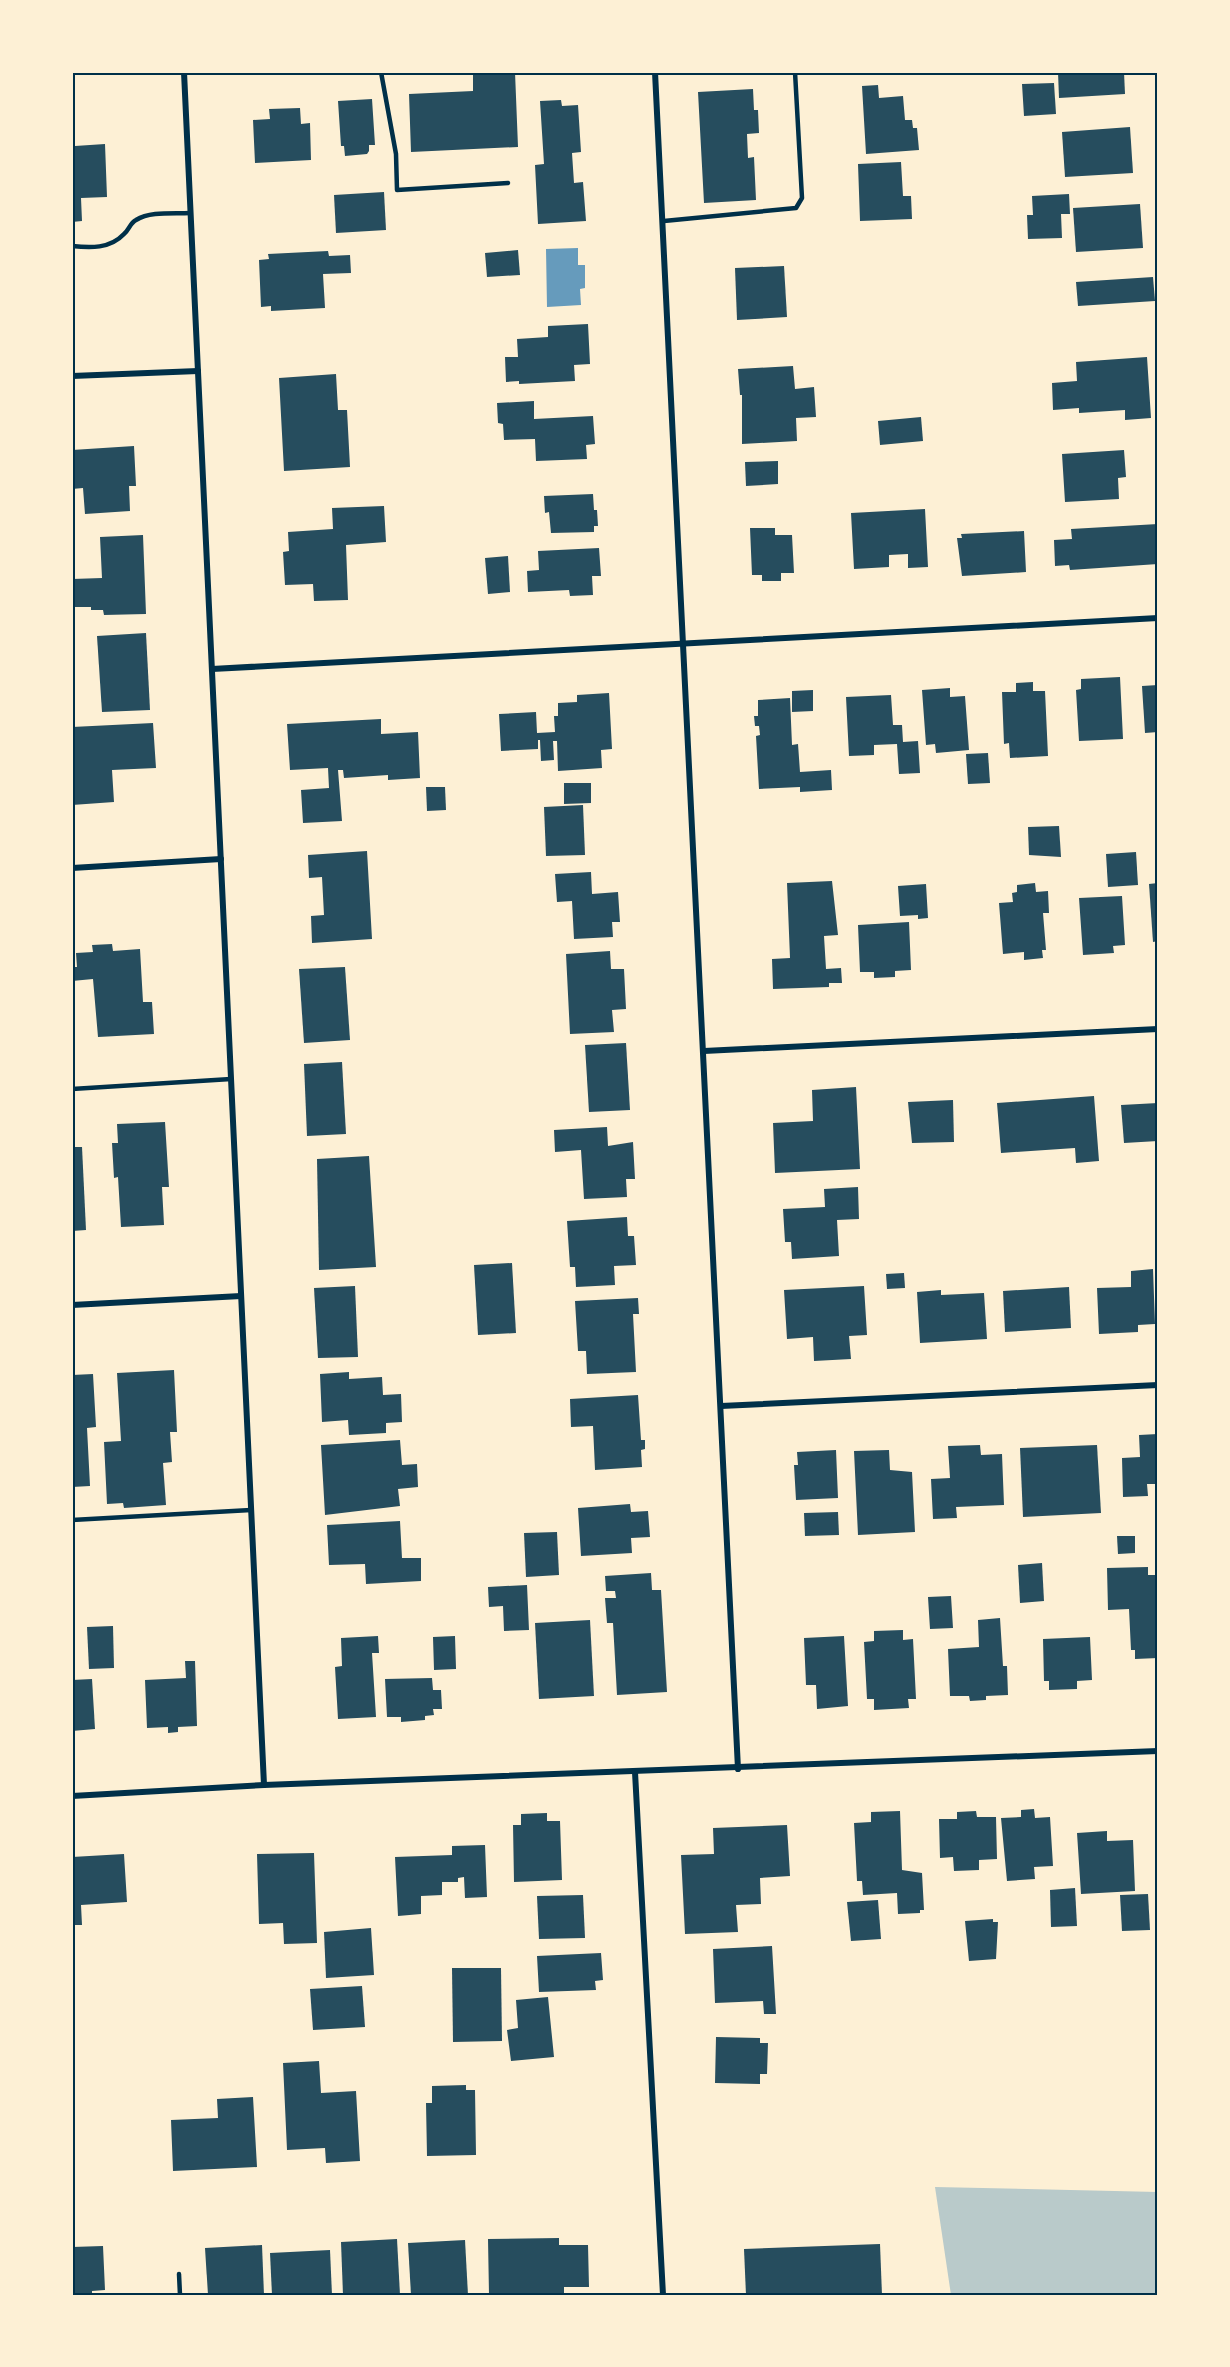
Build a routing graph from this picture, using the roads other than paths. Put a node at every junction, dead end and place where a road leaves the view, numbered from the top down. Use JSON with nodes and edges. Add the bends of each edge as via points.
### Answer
{"nodes":[{"id":1,"x":184,"y":72,"type":"edge"},
{"id":2,"x":381,"y":72,"type":"edge"},
{"id":3,"x":655,"y":72,"type":"edge"},
{"id":4,"x":795,"y":72,"type":"edge"},
{"id":5,"x":508,"y":183,"type":"dead end"},
{"id":6,"x":190,"y":213,"type":"junction"},
{"id":7,"x":663,"y":220,"type":"junction"},
{"id":8,"x":72,"y":246,"type":"edge"},
{"id":9,"x":198,"y":371,"type":"junction"},
{"id":10,"x":72,"y":376,"type":"edge"},
{"id":11,"x":1158,"y":618,"type":"edge"},
{"id":12,"x":684,"y":643,"type":"junction"},
{"id":13,"x":212,"y":669,"type":"junction"},
{"id":14,"x":220,"y":859,"type":"junction"},
{"id":15,"x":72,"y":868,"type":"edge"},
{"id":16,"x":1158,"y":1029,"type":"edge"},
{"id":17,"x":704,"y":1051,"type":"junction"},
{"id":18,"x":231,"y":1079,"type":"junction"},
{"id":19,"x":72,"y":1089,"type":"edge"},
{"id":20,"x":241,"y":1296,"type":"junction"},
{"id":21,"x":72,"y":1305,"type":"edge"},
{"id":22,"x":1158,"y":1385,"type":"edge"},
{"id":23,"x":721,"y":1406,"type":"junction"},
{"id":24,"x":251,"y":1510,"type":"junction"},
{"id":25,"x":72,"y":1520,"type":"edge"},
{"id":26,"x":1158,"y":1752,"type":"edge"},
{"id":27,"x":738,"y":1768,"type":"junction"},
{"id":28,"x":635,"y":1772,"type":"junction"},
{"id":29,"x":264,"y":1785,"type":"junction"},
{"id":30,"x":72,"y":1796,"type":"edge"},
{"id":31,"x":179,"y":2274,"type":"dead end"},
{"id":32,"x":180,"y":2295,"type":"edge"},
{"id":33,"x":663,"y":2295,"type":"edge"}],
"edges":[{"from":1,"to":6,"type":"street"},
{"from":2,"to":5,"type":"lane","via":[[396,154],[398,190]]},
{"from":3,"to":7,"type":"street"},
{"from":4,"to":7,"type":"lane","via":[[802,198],[796,208]]},
{"from":6,"to":8,"type":"lane","via":[[149,214],[134,221],[111,244]]},
{"from":6,"to":9,"type":"street"},
{"from":7,"to":12,"type":"street"},
{"from":9,"to":10,"type":"street"},
{"from":9,"to":13,"type":"street"},
{"from":11,"to":12,"type":"street"},
{"from":12,"to":13,"type":"street"},
{"from":12,"to":17,"type":"street"},
{"from":13,"to":14,"type":"street"},
{"from":14,"to":15,"type":"street"},
{"from":14,"to":18,"type":"street"},
{"from":16,"to":17,"type":"street"},
{"from":17,"to":23,"type":"street"},
{"from":18,"to":19,"type":"lane"},
{"from":18,"to":20,"type":"street"},
{"from":20,"to":21,"type":"street"},
{"from":20,"to":24,"type":"street"},
{"from":22,"to":23,"type":"street"},
{"from":23,"to":27,"type":"street"},
{"from":24,"to":25,"type":"lane"},
{"from":24,"to":29,"type":"street"},
{"from":26,"to":27,"type":"street"},
{"from":27,"to":28,"type":"street"},
{"from":28,"to":29,"type":"street"},
{"from":28,"to":33,"type":"street"},
{"from":29,"to":30,"type":"street"},
{"from":31,"to":32,"type":"lane"}]}
